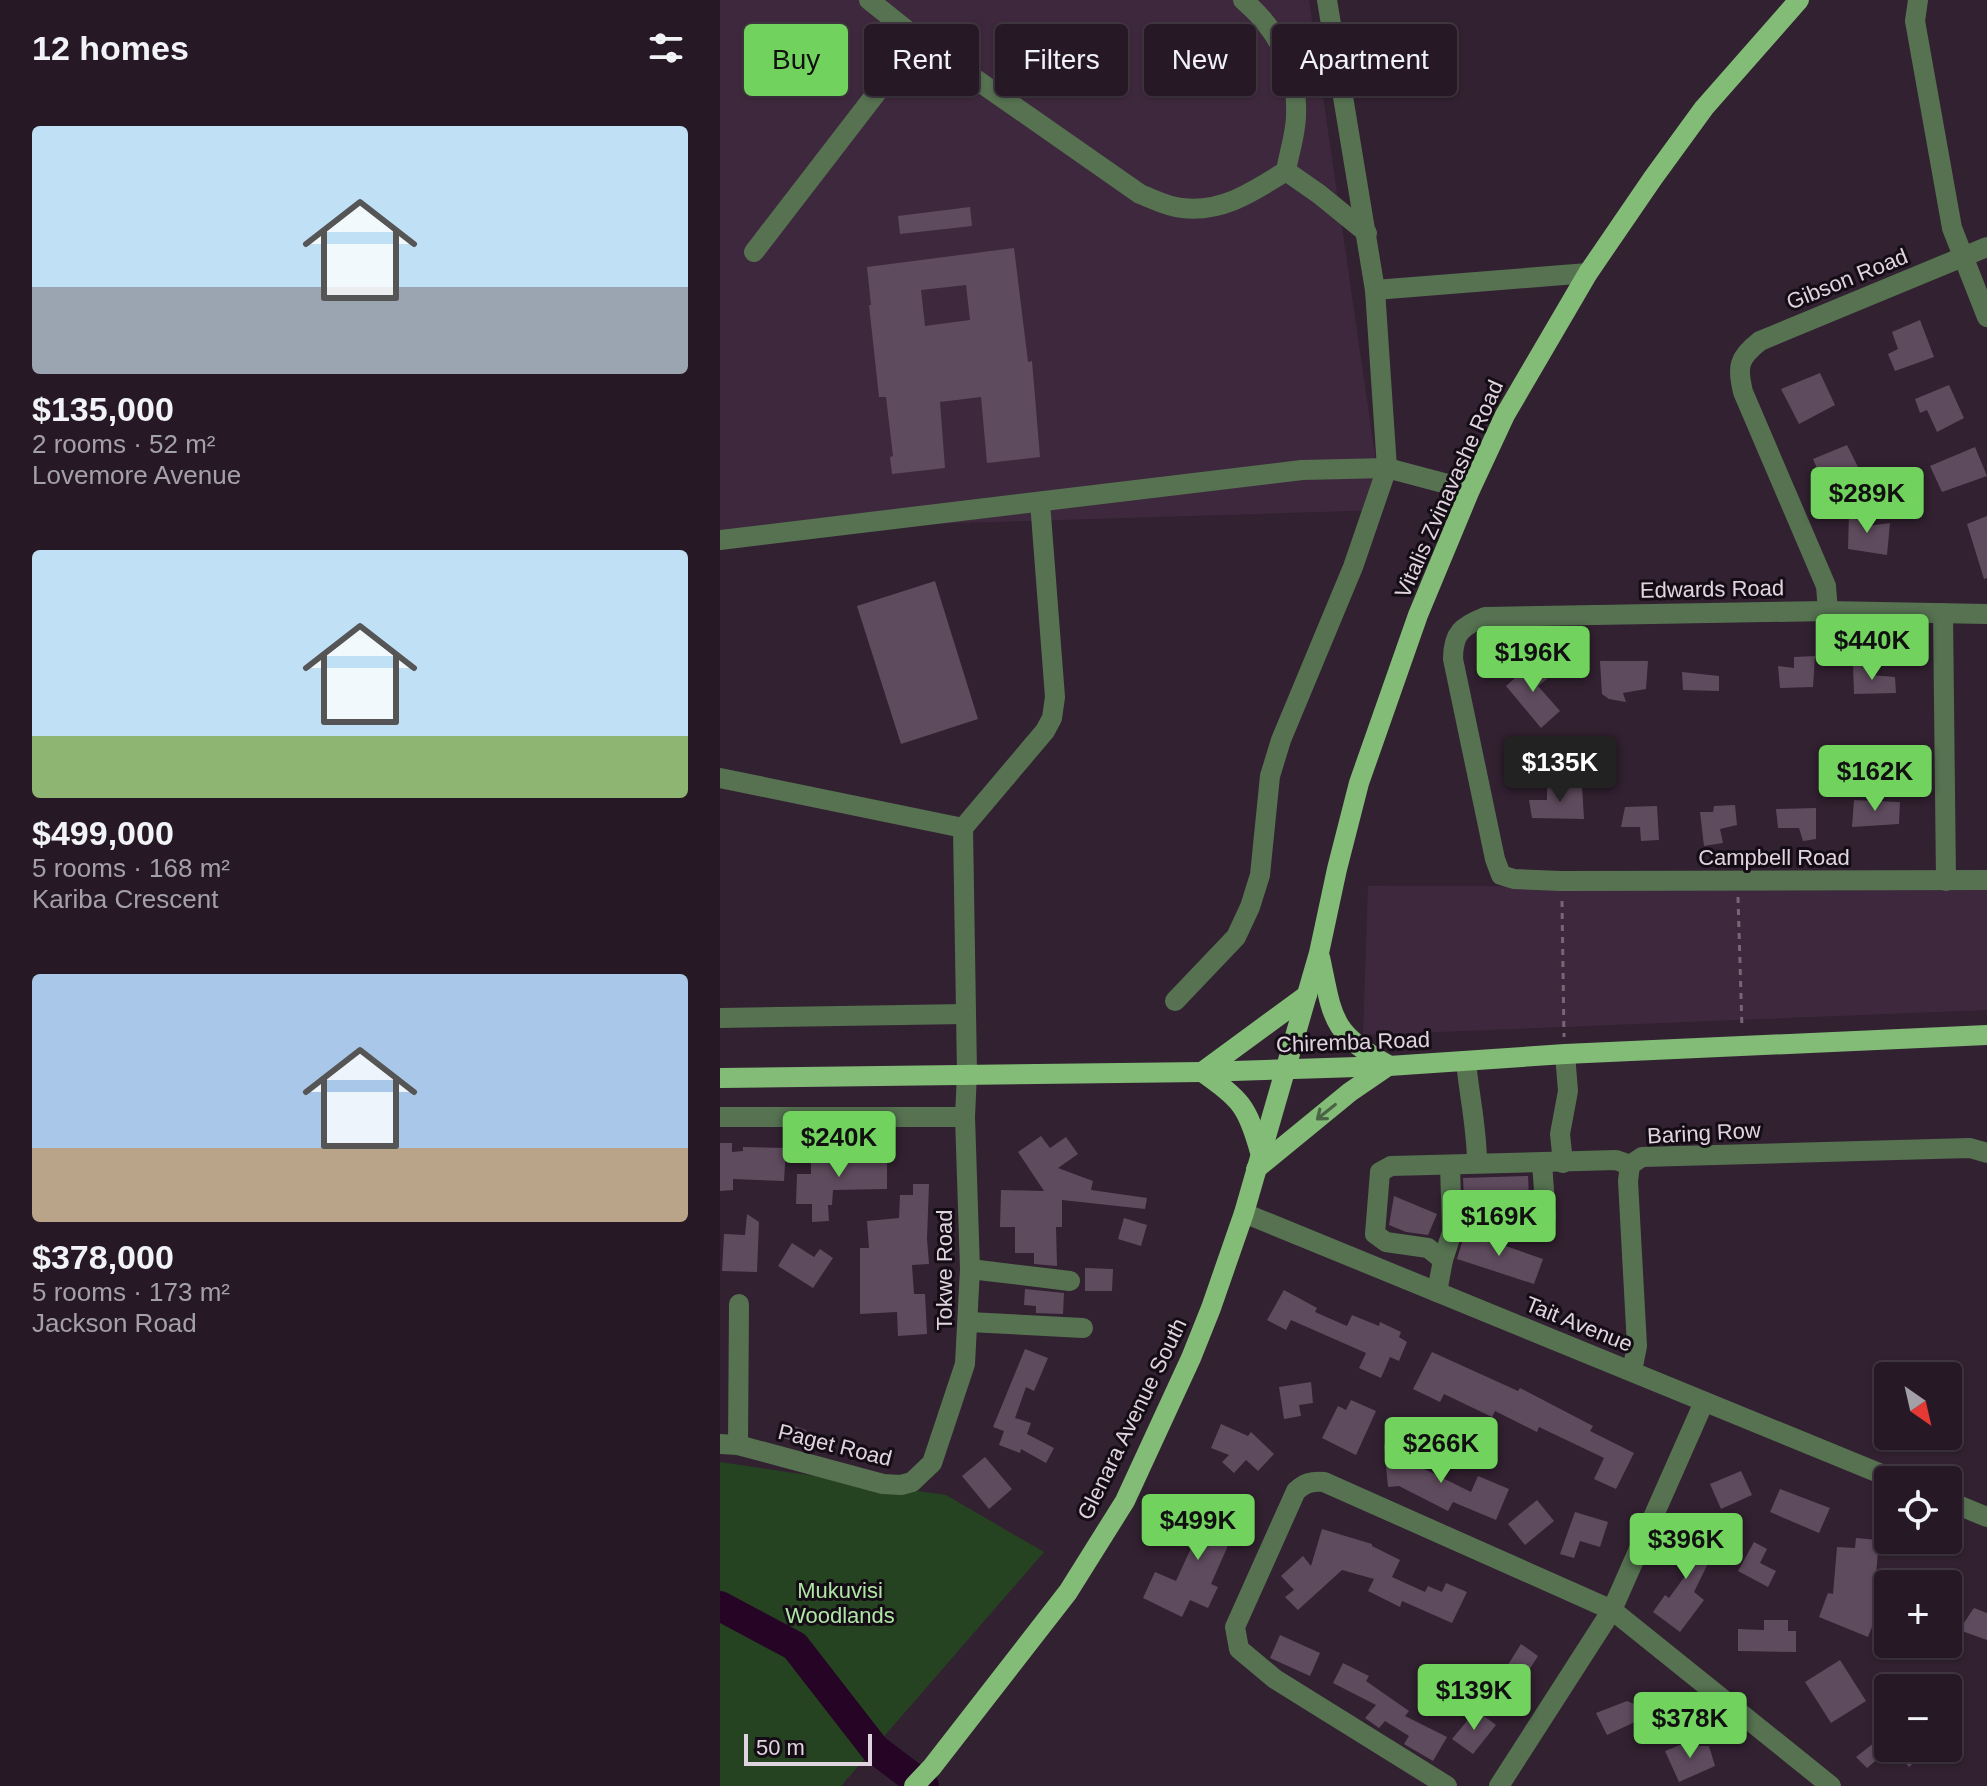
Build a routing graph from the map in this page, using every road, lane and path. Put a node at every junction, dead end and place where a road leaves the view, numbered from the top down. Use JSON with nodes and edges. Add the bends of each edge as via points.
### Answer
{"nodes":[{"id":1,"x":869,"y":0,"type":"edge"},
{"id":2,"x":1243,"y":0,"type":"edge"},
{"id":3,"x":1327,"y":0,"type":"edge"},
{"id":4,"x":1799,"y":0,"type":"edge"},
{"id":5,"x":1918,"y":0,"type":"edge"},
{"id":6,"x":899,"y":24,"type":"edge"},
{"id":7,"x":979,"y":82,"type":"edge"},
{"id":8,"x":874,"y":96,"type":"edge"},
{"id":9,"x":1286,"y":171,"type":"junction"},
{"id":10,"x":1367,"y":233,"type":"junction"},
{"id":11,"x":1987,"y":247,"type":"edge"},
{"id":12,"x":754,"y":252,"type":"dead end"},
{"id":13,"x":1963,"y":257,"type":"junction"},
{"id":14,"x":1588,"y":273,"type":"junction"},
{"id":15,"x":1375,"y":290,"type":"junction"},
{"id":16,"x":1987,"y":317,"type":"edge"},
{"id":17,"x":1387,"y":468,"type":"junction"},
{"id":18,"x":1470,"y":490,"type":"junction"},
{"id":19,"x":1040,"y":502,"type":"junction"},
{"id":20,"x":720,"y":540,"type":"edge"},
{"id":21,"x":1828,"y":611,"type":"junction"},
{"id":22,"x":1943,"y":613,"type":"junction"},
{"id":23,"x":1987,"y":614,"type":"edge"},
{"id":24,"x":1485,"y":617,"type":"joint"},
{"id":25,"x":720,"y":778,"type":"edge"},
{"id":26,"x":963,"y":828,"type":"junction"},
{"id":27,"x":1987,"y":880,"type":"edge"},
{"id":28,"x":1561,"y":881,"type":"junction"},
{"id":29,"x":1738,"y":881,"type":"junction"},
{"id":30,"x":1946,"y":881,"type":"junction"},
{"id":31,"x":1319,"y":953,"type":"junction"},
{"id":32,"x":1307,"y":995,"type":"junction"},
{"id":33,"x":1175,"y":1001,"type":"dead end"},
{"id":34,"x":965,"y":1014,"type":"junction"},
{"id":35,"x":720,"y":1018,"type":"edge"},
{"id":36,"x":1987,"y":1035,"type":"edge"},
{"id":37,"x":1742,"y":1046,"type":"junction"},
{"id":38,"x":1565,"y":1054,"type":"junction"},
{"id":39,"x":1466,"y":1061,"type":"junction"},
{"id":40,"x":1389,"y":1066,"type":"junction"},
{"id":41,"x":1285,"y":1068,"type":"junction"},
{"id":42,"x":1202,"y":1072,"type":"junction"},
{"id":43,"x":967,"y":1073,"type":"junction"},
{"id":44,"x":720,"y":1078,"type":"edge"},
{"id":45,"x":720,"y":1117,"type":"edge"},
{"id":46,"x":965,"y":1117,"type":"junction"},
{"id":47,"x":1987,"y":1153,"type":"edge"},
{"id":48,"x":1258,"y":1160,"type":"junction"},
{"id":49,"x":1477,"y":1163,"type":"junction"},
{"id":50,"x":1542,"y":1163,"type":"junction"},
{"id":51,"x":1563,"y":1163,"type":"junction"},
{"id":52,"x":1450,"y":1165,"type":"junction"},
{"id":53,"x":1630,"y":1165,"type":"junction"},
{"id":54,"x":1244,"y":1213,"type":"junction"},
{"id":55,"x":1454,"y":1218,"type":"junction"},
{"id":56,"x":1443,"y":1260,"type":"junction"},
{"id":57,"x":970,"y":1269,"type":"junction"},
{"id":58,"x":1070,"y":1281,"type":"dead end"},
{"id":59,"x":1437,"y":1292,"type":"junction"},
{"id":60,"x":739,"y":1304,"type":"dead end"},
{"id":61,"x":969,"y":1322,"type":"junction"},
{"id":62,"x":1083,"y":1328,"type":"dead end"},
{"id":63,"x":1632,"y":1371,"type":"junction"},
{"id":64,"x":1704,"y":1402,"type":"junction"},
{"id":65,"x":729,"y":1444,"type":"edge"},
{"id":66,"x":932,"y":1463,"type":"joint"},
{"id":67,"x":1874,"y":1471,"type":"edge"},
{"id":68,"x":1962,"y":1507,"type":"edge"},
{"id":69,"x":1987,"y":1517,"type":"edge"},
{"id":70,"x":1612,"y":1610,"type":"junction"},
{"id":71,"x":914,"y":1786,"type":"edge"},
{"id":72,"x":1447,"y":1786,"type":"edge"},
{"id":73,"x":1499,"y":1786,"type":"edge"},
{"id":74,"x":1831,"y":1786,"type":"edge"}],
"edges":[{"from":1,"to":6,"type":"street"},
{"from":2,"to":9,"type":"street","via":[[1264,18],[1293,76],[1297,116]]},
{"from":3,"to":10,"type":"street"},
{"from":4,"to":14,"type":"main road","name":"Vitalis Zvinavashe Road","via":[[1704,108]]},
{"from":5,"to":13,"type":"street","via":[[1915,21],[1952,228]]},
{"from":7,"to":9,"type":"street","via":[[1140,194],[1181,208],[1216,207]]},
{"from":8,"to":12,"type":"street"},
{"from":9,"to":10,"type":"street"},
{"from":10,"to":15,"type":"street"},
{"from":11,"to":13,"type":"street","name":"Gibson Road"},
{"from":13,"to":16,"type":"street"},
{"from":13,"to":21,"type":"street","name":"Gibson Road","via":[[1760,341],[1747,351],[1738,369],[1743,392],[1826,586]]},
{"from":14,"to":15,"type":"street"},
{"from":14,"to":18,"type":"main road","name":"Vitalis Zvinavashe Road","via":[[1505,415]]},
{"from":15,"to":17,"type":"street"},
{"from":17,"to":18,"type":"street"},
{"from":17,"to":19,"type":"street","via":[[1302,470]]},
{"from":17,"to":33,"type":"street","via":[[1353,567],[1281,740],[1270,776],[1260,875],[1250,907],[1236,937]]},
{"from":18,"to":31,"type":"main road","name":"Vitalis Zvinavashe Road","via":[[1418,615],[1359,783]]},
{"from":19,"to":20,"type":"street"},
{"from":19,"to":26,"type":"street","via":[[1055,697],[1052,718]]},
{"from":21,"to":22,"type":"street","name":"Edwards Road"},
{"from":21,"to":24,"type":"street","name":"Edwards Road"},
{"from":22,"to":23,"type":"street","name":"Edwards Road"},
{"from":22,"to":30,"type":"street"},
{"from":24,"to":28,"type":"street","name":"Campbell Road","via":[[1460,632],[1453,659],[1495,859],[1501,875]]},
{"from":25,"to":26,"type":"street"},
{"from":26,"to":34,"type":"street","name":"Tokwe Road"},
{"from":27,"to":30,"type":"street","name":"Campbell Road"},
{"from":28,"to":29,"type":"street","name":"Campbell Road"},
{"from":28,"to":38,"type":"path"},
{"from":29,"to":30,"type":"street","name":"Campbell Road"},
{"from":29,"to":37,"type":"path"},
{"from":31,"to":32,"type":"main road","name":"Vitalis Zvinavashe Road"},
{"from":31,"to":40,"type":"main road","via":[[1332,1013],[1342,1031],[1356,1047]]},
{"from":32,"to":41,"type":"main road","name":"Vitalis Zvinavashe Road"},
{"from":32,"to":42,"type":"main road"},
{"from":34,"to":35,"type":"street"},
{"from":34,"to":43,"type":"street","name":"Tokwe Road"},
{"from":36,"to":37,"type":"main road","name":"Chiremba Road"},
{"from":37,"to":38,"type":"main road","name":"Chiremba Road"},
{"from":38,"to":39,"type":"main road","name":"Chiremba Road"},
{"from":38,"to":51,"type":"street"},
{"from":39,"to":40,"type":"main road","name":"Chiremba Road"},
{"from":39,"to":49,"type":"street"},
{"from":40,"to":41,"type":"main road","name":"Chiremba Road"},
{"from":40,"to":48,"type":"main road","one_way":true},
{"from":41,"to":42,"type":"main road","name":"Chiremba Road"},
{"from":41,"to":48,"type":"main road","name":"Glenara Avenue South"},
{"from":42,"to":43,"type":"main road","name":"Chiremba Road"},
{"from":42,"to":48,"type":"main road","via":[[1243,1105],[1251,1118]]},
{"from":43,"to":44,"type":"main road","name":"Chiremba Road"},
{"from":43,"to":46,"type":"street","name":"Tokwe Road"},
{"from":45,"to":46,"type":"street"},
{"from":46,"to":57,"type":"street","name":"Tokwe Road"},
{"from":47,"to":53,"type":"street","name":"Baring Row","via":[[1970,1148],[1642,1157]]},
{"from":48,"to":54,"type":"main road","name":"Glenara Avenue South"},
{"from":49,"to":50,"type":"street"},
{"from":49,"to":52,"type":"street"},
{"from":50,"to":51,"type":"street"},
{"from":50,"to":55,"type":"street","via":[[1546,1218]]},
{"from":51,"to":53,"type":"street","via":[[1616,1160]]},
{"from":52,"to":55,"type":"street"},
{"from":52,"to":56,"type":"street","via":[[1391,1166],[1380,1172],[1375,1234],[1386,1242],[1428,1248]]},
{"from":53,"to":63,"type":"street","name":"Baring Row","via":[[1637,1346]]},
{"from":54,"to":59,"type":"street","name":"Tait Avenue"},
{"from":54,"to":71,"type":"main road","name":"Glenara Avenue South","via":[[1191,1358],[1125,1501],[1068,1592]]},
{"from":55,"to":56,"type":"street"},
{"from":56,"to":59,"type":"street"},
{"from":57,"to":58,"type":"street"},
{"from":57,"to":61,"type":"street","name":"Tokwe Road"},
{"from":59,"to":63,"type":"street","name":"Tait Avenue"},
{"from":60,"to":65,"type":"street"},
{"from":61,"to":62,"type":"street"},
{"from":61,"to":66,"type":"street","name":"Tokwe Road","via":[[965,1364]]},
{"from":63,"to":64,"type":"street","name":"Tait Avenue"},
{"from":64,"to":67,"type":"street","name":"Tait Avenue"},
{"from":64,"to":70,"type":"street"},
{"from":65,"to":66,"type":"street","name":"Paget Road","via":[[883,1484],[912,1482]]},
{"from":68,"to":69,"type":"street"},
{"from":70,"to":72,"type":"street","via":[[1324,1482],[1311,1481],[1296,1491],[1235,1627],[1239,1649],[1275,1679]]},
{"from":70,"to":73,"type":"street"},
{"from":70,"to":74,"type":"street"}]}
